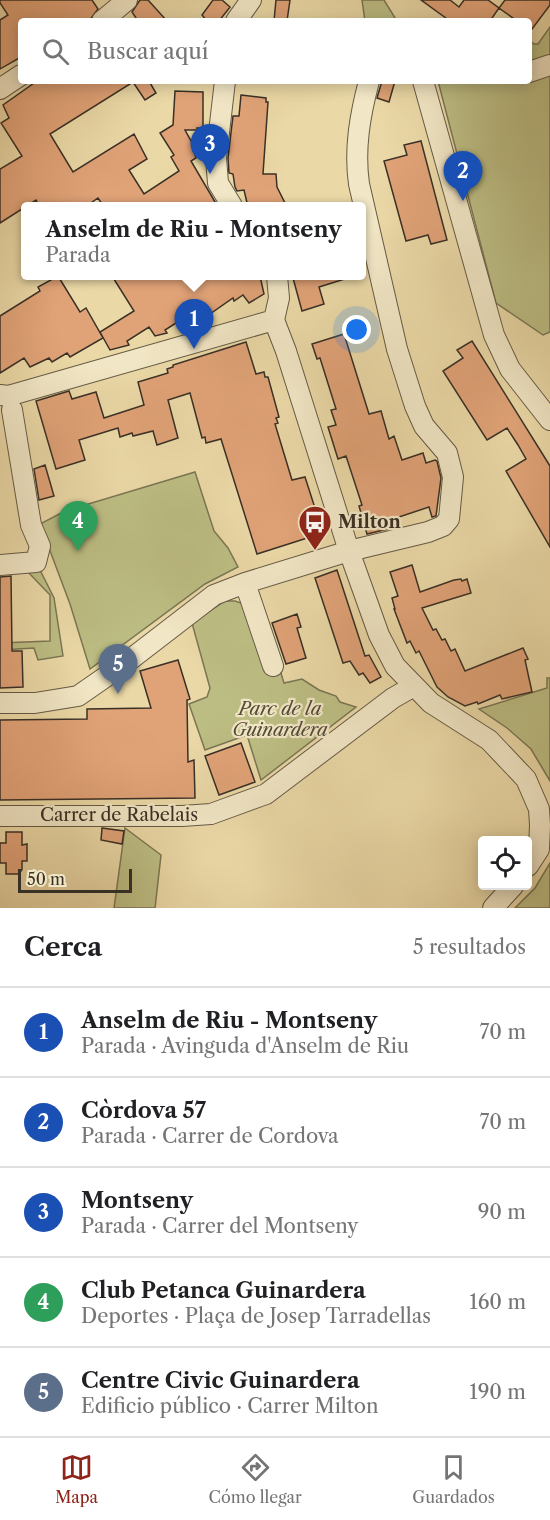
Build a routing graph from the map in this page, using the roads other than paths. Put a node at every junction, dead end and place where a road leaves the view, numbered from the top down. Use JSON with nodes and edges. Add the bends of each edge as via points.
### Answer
{"nodes":[{"id":1,"x":127,"y":0,"type":"edge"},
{"id":2,"x":251,"y":0,"type":"edge"},
{"id":3,"x":106,"y":18,"type":"edge"},
{"id":4,"x":238,"y":18,"type":"edge"},
{"id":5,"x":550,"y":65,"type":"edge"},
{"id":6,"x":532,"y":71,"type":"edge"},
{"id":7,"x":18,"y":77,"type":"edge"},
{"id":8,"x":225,"y":84,"type":"edge"},
{"id":9,"x":368,"y":84,"type":"edge"},
{"id":10,"x":424,"y":84,"type":"edge"},
{"id":11,"x":0,"y":89,"type":"edge"},
{"id":12,"x":229,"y":202,"type":"edge"},
{"id":13,"x":363,"y":202,"type":"edge"},
{"id":14,"x":366,"y":215,"type":"edge"},
{"id":15,"x":277,"y":280,"type":"edge"},
{"id":16,"x":274,"y":320,"type":"junction"},
{"id":17,"x":0,"y":395,"type":"edge"},
{"id":18,"x":550,"y":420,"type":"edge"},
{"id":19,"x":0,"y":430,"type":"edge"},
{"id":20,"x":349,"y":550,"type":"junction"},
{"id":21,"x":0,"y":565,"type":"edge"},
{"id":22,"x":245,"y":583,"type":"junction"},
{"id":23,"x":273,"y":666,"type":"dead end"},
{"id":24,"x":414,"y":686,"type":"junction"},
{"id":25,"x":0,"y":703,"type":"edge"},
{"id":26,"x":0,"y":816,"type":"edge"},
{"id":27,"x":532,"y":860,"type":"edge"},
{"id":28,"x":509,"y":890,"type":"edge"},
{"id":29,"x":493,"y":908,"type":"edge"}],
"edges":[{"from":1,"to":3,"type":"street"},
{"from":2,"to":4,"type":"street"},
{"from":5,"to":6,"type":"street"},
{"from":7,"to":11,"type":"street"},
{"from":8,"to":12,"type":"street","via":[[216,158],[218,183]]},
{"from":9,"to":13,"type":"street","via":[[357,140],[356,163]]},
{"from":10,"to":18,"type":"street","via":[[510,369]]},
{"from":14,"to":20,"type":"street","via":[[394,338],[415,406],[424,426],[447,453],[453,477],[449,519],[443,526]]},
{"from":15,"to":16,"type":"street","via":[[279,298]]},
{"from":16,"to":17,"type":"street","via":[[8,396]]},
{"from":16,"to":20,"type":"street"},
{"from":19,"to":21,"type":"street","via":[[12,410],[31,525],[40,546],[36,562]]},
{"from":20,"to":22,"type":"street"},
{"from":20,"to":24,"type":"street","via":[[379,635],[395,666]]},
{"from":22,"to":23,"type":"street"},
{"from":22,"to":25,"type":"street","via":[[214,595],[78,696],[35,703]]},
{"from":24,"to":26,"type":"street","name":"Carrer de Rabelais","via":[[266,795],[236,807],[182,816]]},
{"from":24,"to":27,"type":"street","via":[[431,703],[489,740],[526,778],[539,810],[539,849]]},
{"from":28,"to":29,"type":"street"}]}
